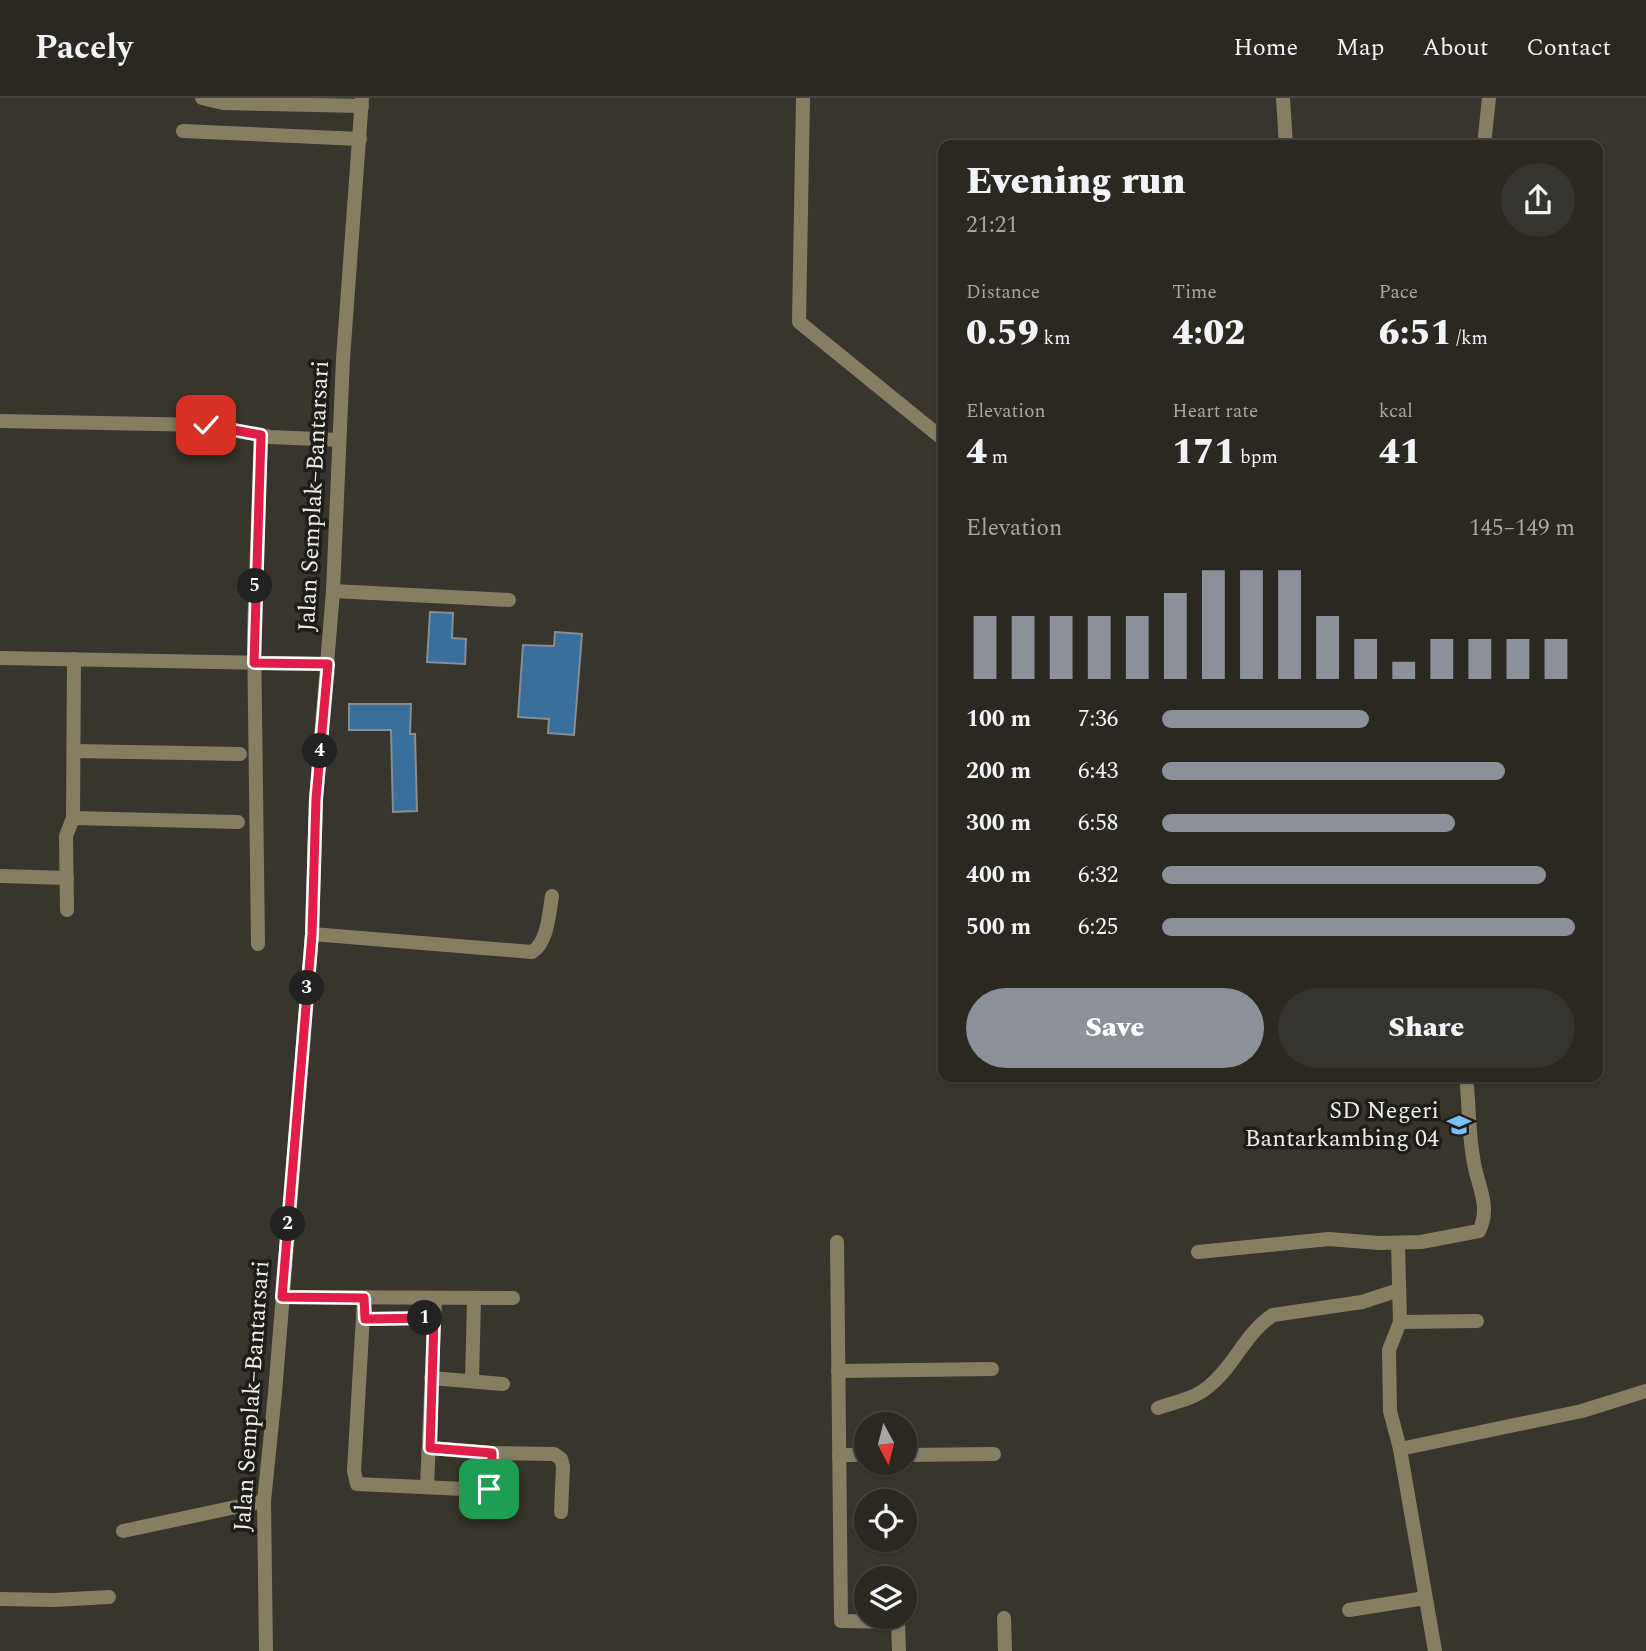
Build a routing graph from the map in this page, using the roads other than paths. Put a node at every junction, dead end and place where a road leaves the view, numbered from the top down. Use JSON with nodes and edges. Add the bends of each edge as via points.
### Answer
{"nodes":[{"id":1,"x":202,"y":98,"type":"edge"},
{"id":2,"x":803,"y":98,"type":"edge"},
{"id":3,"x":1283,"y":98,"type":"edge"},
{"id":4,"x":1489,"y":98,"type":"edge"},
{"id":5,"x":362,"y":102,"type":"edge"},
{"id":6,"x":183,"y":131,"type":"dead end"},
{"id":7,"x":360,"y":139,"type":"junction"},
{"id":8,"x":1286,"y":140,"type":"edge"},
{"id":9,"x":1485,"y":140,"type":"edge"},
{"id":10,"x":0,"y":421,"type":"edge"},
{"id":11,"x":261,"y":435,"type":"junction"},
{"id":12,"x":938,"y":435,"type":"edge"},
{"id":13,"x":339,"y":440,"type":"junction"},
{"id":14,"x":333,"y":591,"type":"junction"},
{"id":15,"x":509,"y":600,"type":"dead end"},
{"id":16,"x":0,"y":657,"type":"edge"},
{"id":17,"x":74,"y":659,"type":"junction"},
{"id":18,"x":254,"y":663,"type":"junction"},
{"id":19,"x":328,"y":664,"type":"junction"},
{"id":20,"x":75,"y":751,"type":"junction"},
{"id":21,"x":240,"y":754,"type":"dead end"},
{"id":22,"x":73,"y":818,"type":"junction"},
{"id":23,"x":238,"y":822,"type":"dead end"},
{"id":24,"x":0,"y":876,"type":"edge"},
{"id":25,"x":67,"y":878,"type":"junction"},
{"id":26,"x":552,"y":896,"type":"dead end"},
{"id":27,"x":67,"y":910,"type":"dead end"},
{"id":28,"x":312,"y":934,"type":"junction"},
{"id":29,"x":258,"y":944,"type":"dead end"},
{"id":30,"x":1467,"y":1086,"type":"dead end"},
{"id":31,"x":837,"y":1242,"type":"dead end"},
{"id":32,"x":1398,"y":1243,"type":"junction"},
{"id":33,"x":1198,"y":1252,"type":"dead end"},
{"id":34,"x":1399,"y":1290,"type":"junction"},
{"id":35,"x":282,"y":1297,"type":"junction"},
{"id":36,"x":364,"y":1298,"type":"junction"},
{"id":37,"x":474,"y":1298,"type":"junction"},
{"id":38,"x":513,"y":1298,"type":"dead end"},
{"id":39,"x":435,"y":1299,"type":"junction"},
{"id":40,"x":434,"y":1318,"type":"junction"},
{"id":41,"x":365,"y":1319,"type":"junction"},
{"id":42,"x":1477,"y":1321,"type":"dead end"},
{"id":43,"x":1400,"y":1322,"type":"junction"},
{"id":44,"x":992,"y":1369,"type":"dead end"},
{"id":45,"x":838,"y":1371,"type":"junction"},
{"id":46,"x":431,"y":1378,"type":"junction"},
{"id":47,"x":472,"y":1381,"type":"junction"},
{"id":48,"x":503,"y":1384,"type":"dead end"},
{"id":49,"x":1646,"y":1391,"type":"edge"},
{"id":50,"x":1158,"y":1408,"type":"dead end"},
{"id":51,"x":430,"y":1448,"type":"junction"},
{"id":52,"x":1400,"y":1449,"type":"junction"},
{"id":53,"x":492,"y":1453,"type":"junction"},
{"id":54,"x":994,"y":1454,"type":"dead end"},
{"id":55,"x":839,"y":1455,"type":"junction"},
{"id":56,"x":854,"y":1455,"type":"edge"},
{"id":57,"x":917,"y":1455,"type":"edge"},
{"id":58,"x":427,"y":1487,"type":"junction"},
{"id":59,"x":264,"y":1501,"type":"junction"},
{"id":60,"x":561,"y":1512,"type":"dead end"},
{"id":61,"x":123,"y":1531,"type":"dead end"},
{"id":62,"x":109,"y":1597,"type":"dead end"},
{"id":63,"x":0,"y":1598,"type":"edge"},
{"id":64,"x":1425,"y":1598,"type":"junction"},
{"id":65,"x":1349,"y":1610,"type":"dead end"},
{"id":66,"x":1004,"y":1618,"type":"dead end"},
{"id":67,"x":266,"y":1651,"type":"edge"},
{"id":68,"x":899,"y":1651,"type":"edge"},
{"id":69,"x":1005,"y":1651,"type":"edge"},
{"id":70,"x":1435,"y":1651,"type":"edge"}],
"edges":[{"from":1,"to":5,"type":"street","via":[[223,103]]},
{"from":2,"to":12,"type":"street","via":[[799,323]]},
{"from":3,"to":8,"type":"street"},
{"from":4,"to":9,"type":"street"},
{"from":5,"to":7,"type":"street","name":"Jalan Semplak–Bantarsari"},
{"from":6,"to":7,"type":"street"},
{"from":7,"to":13,"type":"street","name":"Jalan Semplak–Bantarsari"},
{"from":10,"to":11,"type":"street","via":[[206,425]]},
{"from":11,"to":13,"type":"street"},
{"from":11,"to":18,"type":"street"},
{"from":13,"to":14,"type":"street","name":"Jalan Semplak–Bantarsari"},
{"from":14,"to":15,"type":"street"},
{"from":14,"to":19,"type":"street","name":"Jalan Semplak–Bantarsari"},
{"from":16,"to":17,"type":"street"},
{"from":17,"to":18,"type":"street"},
{"from":17,"to":20,"type":"street"},
{"from":18,"to":19,"type":"street"},
{"from":18,"to":29,"type":"street"},
{"from":19,"to":28,"type":"street","name":"Jalan Semplak–Bantarsari","via":[[316,799]]},
{"from":20,"to":21,"type":"street"},
{"from":20,"to":22,"type":"street"},
{"from":22,"to":23,"type":"street"},
{"from":22,"to":25,"type":"street","via":[[66,836]]},
{"from":24,"to":25,"type":"street"},
{"from":25,"to":27,"type":"street"},
{"from":26,"to":28,"type":"street","via":[[539,948],[531,952]]},
{"from":28,"to":35,"type":"street","name":"Jalan Semplak–Bantarsari"},
{"from":30,"to":32,"type":"street","via":[[1472,1156],[1485,1218],[1479,1231],[1455,1238]]},
{"from":31,"to":45,"type":"street"},
{"from":32,"to":33,"type":"street","via":[[1329,1239]]},
{"from":32,"to":34,"type":"street"},
{"from":34,"to":43,"type":"street"},
{"from":34,"to":50,"type":"street","via":[[1362,1302],[1273,1315],[1261,1323],[1207,1388]]},
{"from":35,"to":36,"type":"street"},
{"from":35,"to":59,"type":"street","name":"Jalan Semplak–Bantarsari"},
{"from":36,"to":39,"type":"street"},
{"from":36,"to":41,"type":"street"},
{"from":37,"to":38,"type":"street"},
{"from":37,"to":39,"type":"street"},
{"from":37,"to":47,"type":"street"},
{"from":39,"to":40,"type":"street"},
{"from":40,"to":41,"type":"street"},
{"from":40,"to":46,"type":"street"},
{"from":41,"to":58,"type":"street","via":[[355,1480],[361,1485]]},
{"from":42,"to":43,"type":"street"},
{"from":43,"to":52,"type":"street","via":[[1388,1366],[1390,1411]]},
{"from":44,"to":45,"type":"street"},
{"from":45,"to":55,"type":"street"},
{"from":46,"to":47,"type":"street"},
{"from":46,"to":51,"type":"street"},
{"from":47,"to":48,"type":"street"},
{"from":49,"to":52,"type":"street","via":[[1582,1411]]},
{"from":51,"to":53,"type":"street"},
{"from":51,"to":58,"type":"street"},
{"from":52,"to":64,"type":"street"},
{"from":53,"to":58,"type":"street","via":[[489,1489]]},
{"from":53,"to":60,"type":"street","via":[[554,1454],[561,1459]]},
{"from":54,"to":57,"type":"street"},
{"from":55,"to":56,"type":"street"},
{"from":55,"to":68,"type":"street","via":[[841,1621],[898,1622]]},
{"from":59,"to":61,"type":"street"},
{"from":59,"to":67,"type":"street","name":"Jalan Semplak–Bantarsari"},
{"from":62,"to":63,"type":"street"},
{"from":64,"to":65,"type":"street"},
{"from":64,"to":70,"type":"street"},
{"from":66,"to":69,"type":"street"}]}
